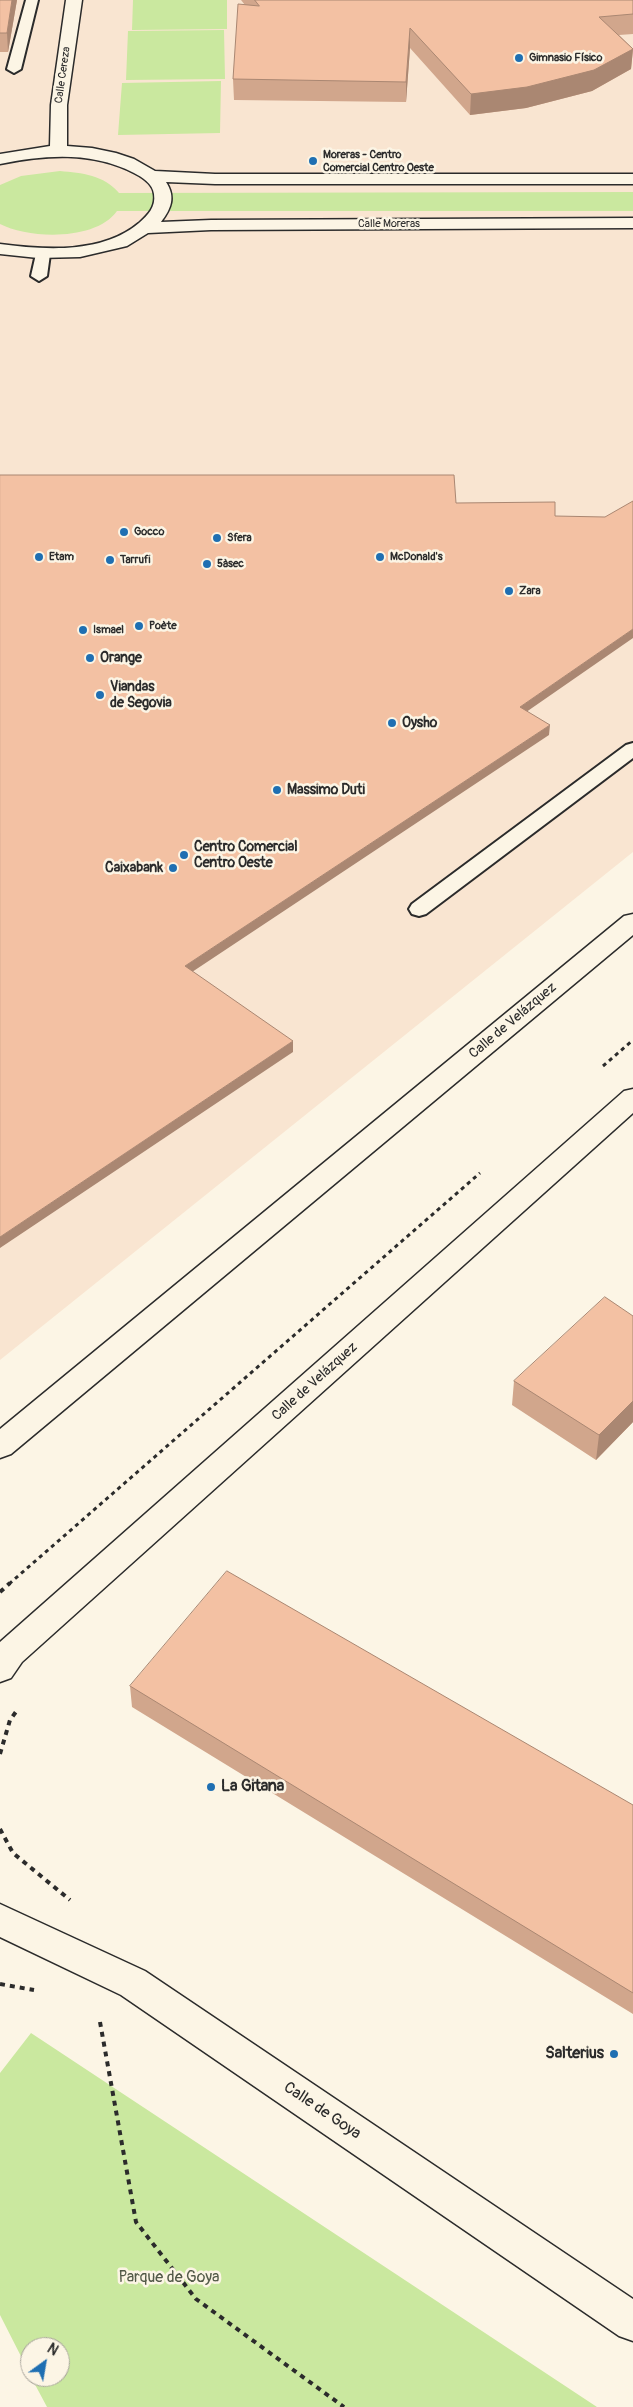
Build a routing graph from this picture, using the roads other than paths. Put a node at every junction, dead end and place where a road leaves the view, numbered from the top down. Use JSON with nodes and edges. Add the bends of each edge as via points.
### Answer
{"nodes":[{"id":1,"x":32,"y":0,"type":"edge"},
{"id":2,"x":74,"y":0,"type":"edge"},
{"id":3,"x":14,"y":69,"type":"dead end"},
{"id":4,"x":58,"y":151,"type":"junction"},
{"id":5,"x":0,"y":159,"type":"edge"},
{"id":6,"x":152,"y":176,"type":"junction"},
{"id":7,"x":633,"y":178,"type":"edge"},
{"id":8,"x":633,"y":223,"type":"edge"},
{"id":9,"x":146,"y":228,"type":"junction"},
{"id":10,"x":0,"y":250,"type":"edge"},
{"id":11,"x":43,"y":254,"type":"junction"},
{"id":12,"x":39,"y":276,"type":"dead end"},
{"id":13,"x":633,"y":749,"type":"edge"},
{"id":14,"x":419,"y":909,"type":"dead end"},
{"id":15,"x":633,"y":922,"type":"edge"},
{"id":16,"x":633,"y":1098,"type":"edge"},
{"id":17,"x":6,"y":1437,"type":"edge"},
{"id":18,"x":0,"y":1668,"type":"edge"},
{"id":19,"x":0,"y":1920,"type":"edge"},
{"id":20,"x":633,"y":2322,"type":"edge"}],
"edges":[{"from":1,"to":3,"type":"lane"},
{"from":2,"to":4,"type":"street","name":"Calle Cereza","via":[[59,105]]},
{"from":4,"to":5,"type":"street"},
{"from":4,"to":6,"type":"street","via":[[113,157]]},
{"from":6,"to":7,"type":"street","via":[[216,180]]},
{"from":6,"to":9,"type":"street","via":[[163,192],[161,210]]},
{"from":8,"to":9,"type":"street","name":"Calle Moreras"},
{"from":9,"to":11,"type":"street","via":[[102,247],[73,253]]},
{"from":10,"to":11,"type":"street"},
{"from":11,"to":12,"type":"lane"},
{"from":13,"to":14,"type":"lane"},
{"from":15,"to":17,"type":"street","name":"Calle de Velázquez"},
{"from":16,"to":18,"type":"street","name":"Calle de Velázquez","via":[[11,1652]]},
{"from":19,"to":20,"type":"street","name":"Calle de Goya","via":[[133,1983]]}]}
